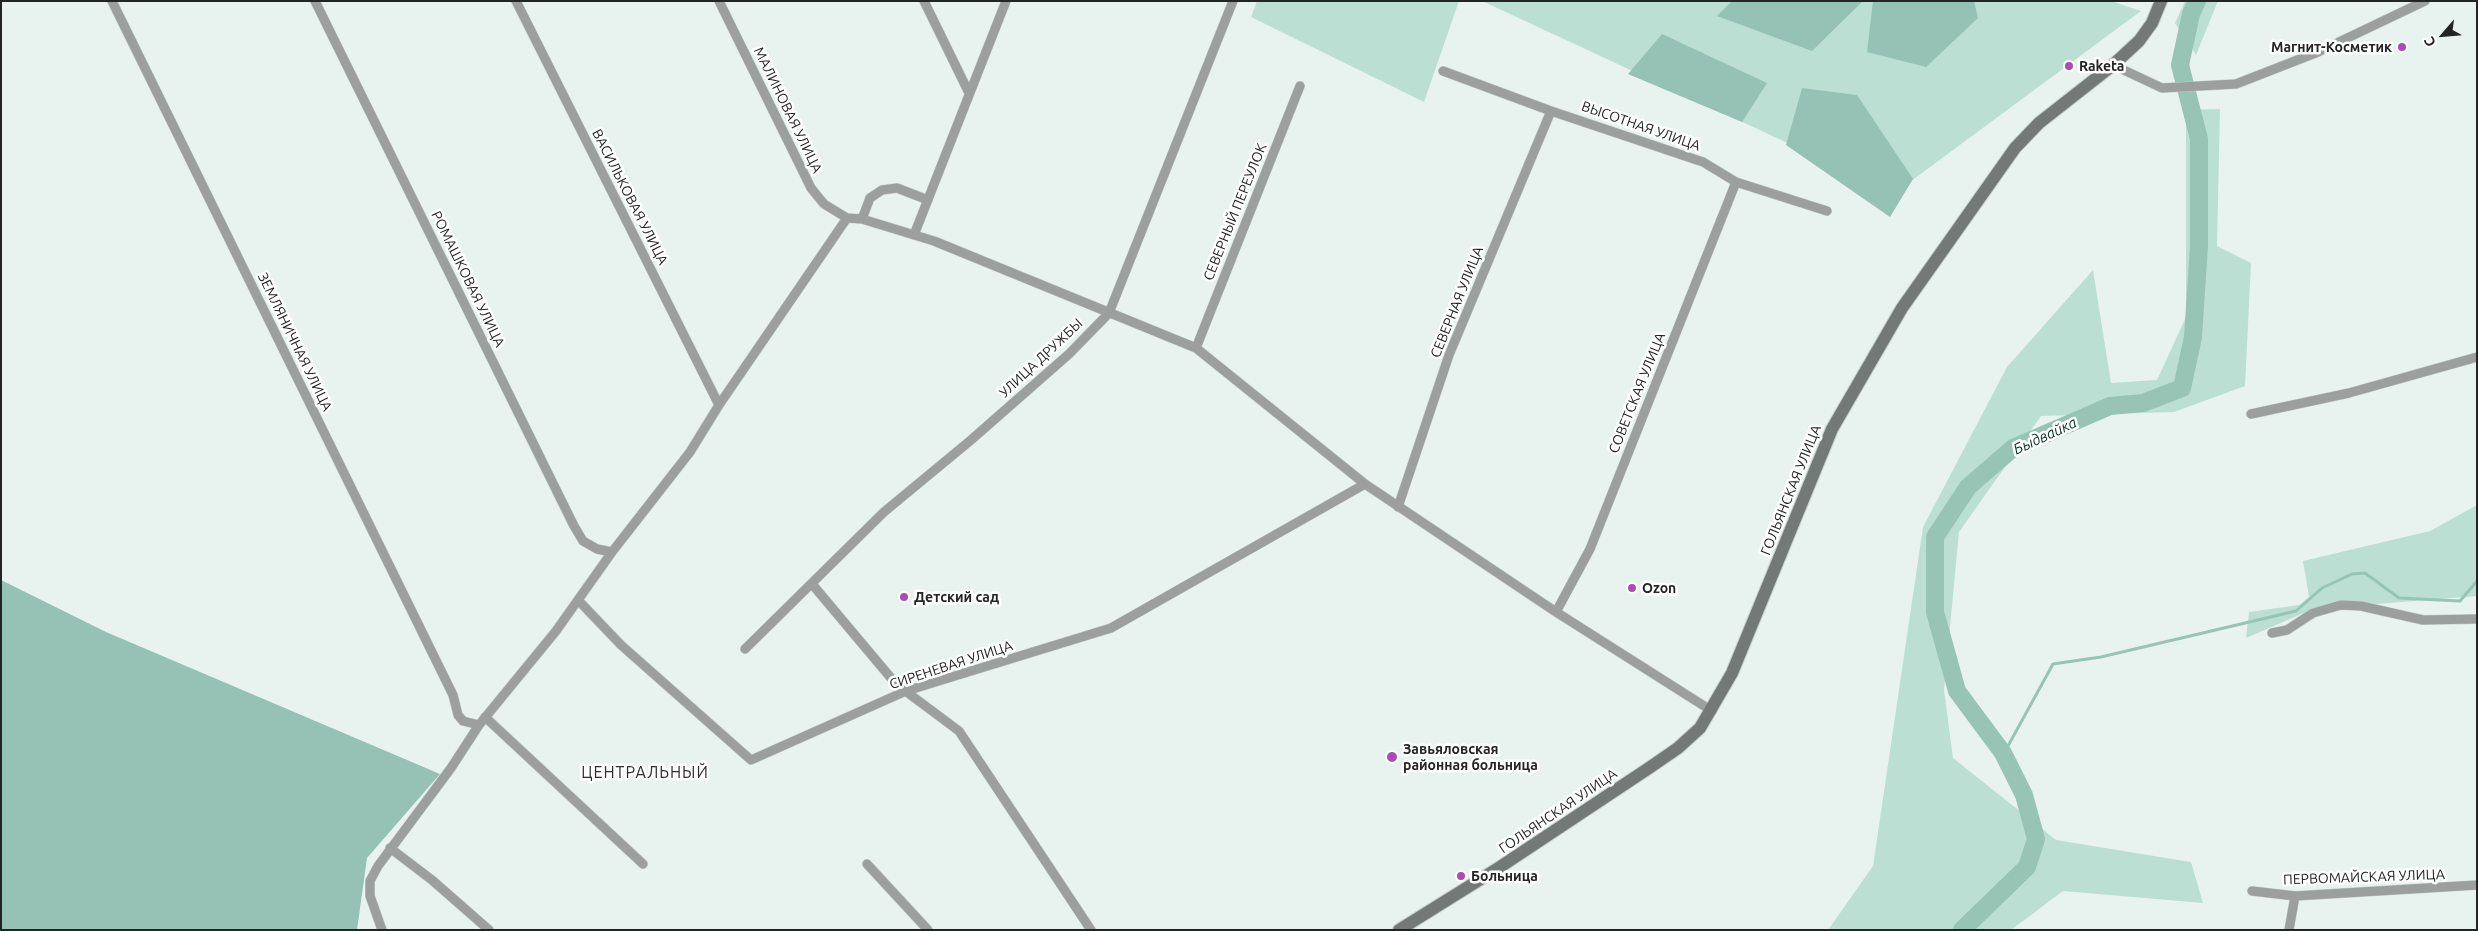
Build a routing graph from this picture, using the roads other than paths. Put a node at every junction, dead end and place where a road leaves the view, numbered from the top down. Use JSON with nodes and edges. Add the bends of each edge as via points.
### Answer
{"nodes":[{"id":1,"x":112,"y":1,"type":"edge"},
{"id":2,"x":315,"y":1,"type":"edge"},
{"id":3,"x":516,"y":1,"type":"edge"},
{"id":4,"x":719,"y":1,"type":"edge"},
{"id":5,"x":924,"y":1,"type":"edge"},
{"id":6,"x":1006,"y":1,"type":"edge"},
{"id":7,"x":1233,"y":1,"type":"edge"},
{"id":8,"x":2161,"y":1,"type":"edge"},
{"id":9,"x":2424,"y":1,"type":"edge"},
{"id":10,"x":2113,"y":66,"type":"junction"},
{"id":11,"x":1443,"y":71,"type":"dead end"},
{"id":12,"x":1300,"y":86,"type":"dead end"},
{"id":13,"x":969,"y":93,"type":"junction"},
{"id":14,"x":1551,"y":111,"type":"junction"},
{"id":15,"x":1736,"y":182,"type":"junction"},
{"id":16,"x":928,"y":200,"type":"junction"},
{"id":17,"x":1828,"y":211,"type":"dead end"},
{"id":18,"x":847,"y":218,"type":"junction"},
{"id":19,"x":862,"y":219,"type":"junction"},
{"id":20,"x":914,"y":235,"type":"junction"},
{"id":21,"x":1110,"y":313,"type":"junction"},
{"id":22,"x":1196,"y":348,"type":"junction"},
{"id":23,"x":2477,"y":357,"type":"edge"},
{"id":24,"x":719,"y":405,"type":"junction"},
{"id":25,"x":2251,"y":414,"type":"dead end"},
{"id":26,"x":1365,"y":484,"type":"junction"},
{"id":27,"x":1398,"y":507,"type":"junction"},
{"id":28,"x":612,"y":552,"type":"junction"},
{"id":29,"x":812,"y":584,"type":"junction"},
{"id":30,"x":578,"y":600,"type":"junction"},
{"id":31,"x":1556,"y":612,"type":"junction"},
{"id":32,"x":2477,"y":619,"type":"edge"},
{"id":33,"x":2272,"y":633,"type":"dead end"},
{"id":34,"x":745,"y":649,"type":"dead end"},
{"id":35,"x":906,"y":691,"type":"junction"},
{"id":36,"x":1712,"y":711,"type":"junction"},
{"id":37,"x":485,"y":717,"type":"junction"},
{"id":38,"x":479,"y":725,"type":"junction"},
{"id":39,"x":390,"y":848,"type":"junction"},
{"id":40,"x":643,"y":864,"type":"dead end"},
{"id":41,"x":867,"y":864,"type":"dead end"},
{"id":42,"x":2477,"y":885,"type":"edge"},
{"id":43,"x":2252,"y":891,"type":"dead end"},
{"id":44,"x":2295,"y":896,"type":"junction"},
{"id":45,"x":382,"y":930,"type":"edge"},
{"id":46,"x":489,"y":930,"type":"edge"},
{"id":47,"x":928,"y":930,"type":"edge"},
{"id":48,"x":1091,"y":930,"type":"edge"},
{"id":49,"x":1399,"y":930,"type":"edge"},
{"id":50,"x":2289,"y":930,"type":"edge"}],
"edges":[{"from":1,"to":38,"type":"street","name":"ЗЕМЛЯНИЧНАЯ УЛИЦА","via":[[453,695],[458,715],[463,721]]},
{"from":2,"to":28,"type":"street","name":"РОМАШКОВАЯ УЛИЦА","via":[[574,526],[583,541],[597,549]]},
{"from":3,"to":24,"type":"street","name":"ВАСИЛЬКОВАЯ УЛИЦА"},
{"from":4,"to":18,"type":"street","name":"МАЛИНОВАЯ УЛИЦА","via":[[811,188],[824,204]]},
{"from":5,"to":13,"type":"street"},
{"from":6,"to":13,"type":"street"},
{"from":7,"to":21,"type":"street","name":"УЛИЦА ДРУЖБЫ"},
{"from":8,"to":10,"type":"main road","name":"ГОЛЬЯНСКАЯ УЛИЦА","via":[[2152,23],[2139,41]]},
{"from":9,"to":10,"type":"street","via":[[2318,52],[2236,84],[2162,88]]},
{"from":10,"to":36,"type":"main road","name":"ГОЛЬЯНСКАЯ УЛИЦА","via":[[2039,123],[2015,148],[1902,308],[1832,429],[1732,673]]},
{"from":11,"to":14,"type":"street","name":"ВЫСОТНАЯ УЛИЦА"},
{"from":12,"to":22,"type":"street","name":"СЕВЕРНЫЙ ПЕРЕУЛОК"},
{"from":13,"to":16,"type":"street"},
{"from":14,"to":15,"type":"street","name":"ВЫСОТНАЯ УЛИЦА","via":[[1703,162]]},
{"from":14,"to":27,"type":"street","name":"СЕВЕРНАЯ УЛИЦА","via":[[1449,355]]},
{"from":15,"to":17,"type":"street","name":"ВЫСОТНАЯ УЛИЦА"},
{"from":15,"to":31,"type":"street","name":"СОВЕТСКАЯ УЛИЦА","via":[[1590,549]]},
{"from":16,"to":19,"type":"street","via":[[898,188],[882,190],[870,198]]},
{"from":16,"to":20,"type":"street"},
{"from":18,"to":19,"type":"street"},
{"from":18,"to":24,"type":"street"},
{"from":19,"to":20,"type":"street"},
{"from":20,"to":21,"type":"street"},
{"from":21,"to":22,"type":"street"},
{"from":21,"to":29,"type":"street","name":"УЛИЦА ДРУЖБЫ","via":[[1069,354],[884,512]]},
{"from":22,"to":26,"type":"street"},
{"from":23,"to":25,"type":"street","via":[[2349,393]]},
{"from":24,"to":28,"type":"street","via":[[690,452]]},
{"from":26,"to":27,"type":"street"},
{"from":26,"to":35,"type":"street","name":"СИРЕНЕВАЯ УЛИЦА","via":[[1112,628]]},
{"from":27,"to":31,"type":"street"},
{"from":28,"to":30,"type":"street"},
{"from":29,"to":34,"type":"street","name":"УЛИЦА ДРУЖБЫ"},
{"from":29,"to":35,"type":"street","via":[[896,684]]},
{"from":30,"to":35,"type":"street","name":"СИРЕНЕВАЯ УЛИЦА","via":[[621,645],[751,760]]},
{"from":30,"to":37,"type":"street"},
{"from":31,"to":36,"type":"street"},
{"from":32,"to":33,"type":"street","via":[[2423,620],[2361,606],[2341,605],[2313,613],[2287,630]]},
{"from":35,"to":48,"type":"street","via":[[959,731]]},
{"from":36,"to":49,"type":"main road","name":"ГОЛЬЯНСКАЯ УЛИЦА","via":[[1700,728],[1663,758]]},
{"from":37,"to":38,"type":"street"},
{"from":37,"to":40,"type":"street"},
{"from":38,"to":39,"type":"street","via":[[451,768]]},
{"from":39,"to":45,"type":"street","via":[[370,881],[370,896]]},
{"from":39,"to":46,"type":"street"},
{"from":41,"to":47,"type":"street"},
{"from":42,"to":44,"type":"street","name":"ПЕРВОМАЙСКАЯ УЛИЦА"},
{"from":43,"to":44,"type":"street","name":"ПЕРВОМАЙСКАЯ УЛИЦА"},
{"from":44,"to":50,"type":"street"}]}
